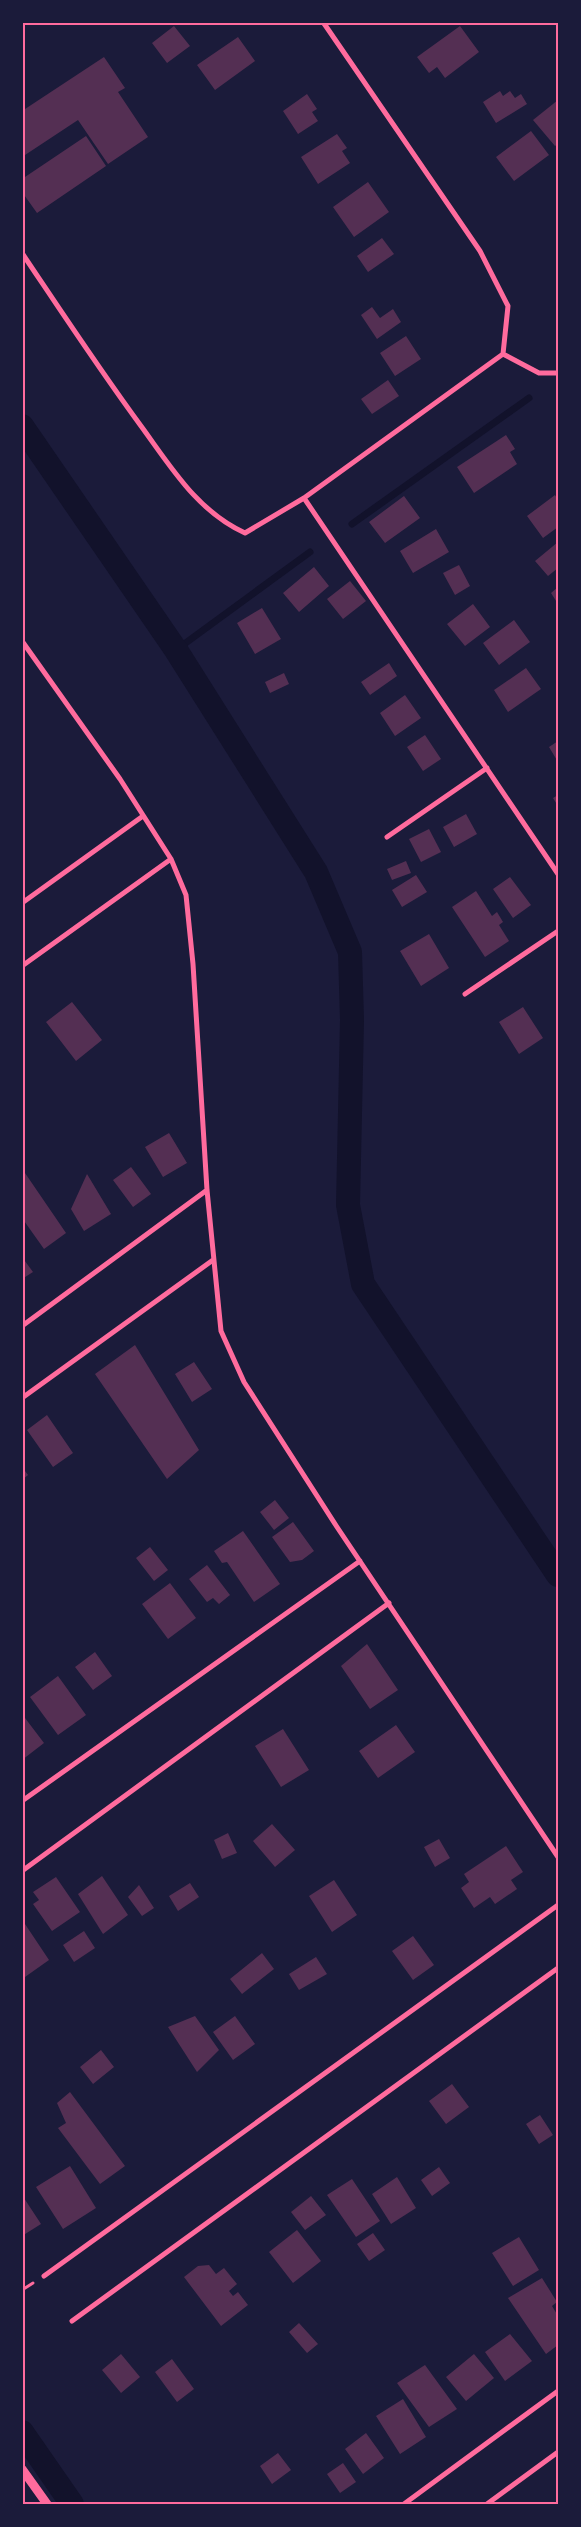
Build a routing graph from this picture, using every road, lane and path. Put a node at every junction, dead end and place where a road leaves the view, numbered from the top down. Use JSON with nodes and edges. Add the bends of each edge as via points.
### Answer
{"nodes":[{"id":1,"x":323,"y":22,"type":"edge"},
{"id":2,"x":22,"y":253,"type":"edge"},
{"id":3,"x":503,"y":354,"type":"junction"},
{"id":4,"x":558,"y":373,"type":"edge"},
{"id":5,"x":304,"y":498,"type":"junction"},
{"id":6,"x":22,"y":641,"type":"edge"},
{"id":7,"x":487,"y":768,"type":"junction"},
{"id":8,"x":143,"y":816,"type":"junction"},
{"id":9,"x":387,"y":837,"type":"dead end"},
{"id":10,"x":170,"y":859,"type":"junction"},
{"id":11,"x":558,"y":874,"type":"edge"},
{"id":12,"x":22,"y":903,"type":"edge"},
{"id":13,"x":558,"y":931,"type":"edge"},
{"id":14,"x":22,"y":966,"type":"edge"},
{"id":15,"x":465,"y":994,"type":"dead end"},
{"id":16,"x":207,"y":1190,"type":"junction"},
{"id":17,"x":212,"y":1260,"type":"junction"},
{"id":18,"x":22,"y":1326,"type":"edge"},
{"id":19,"x":22,"y":1398,"type":"edge"},
{"id":20,"x":360,"y":1561,"type":"junction"},
{"id":21,"x":389,"y":1603,"type":"junction"},
{"id":22,"x":22,"y":1801,"type":"edge"},
{"id":23,"x":558,"y":1858,"type":"edge"},
{"id":24,"x":22,"y":1872,"type":"edge"},
{"id":25,"x":558,"y":1905,"type":"edge"},
{"id":26,"x":558,"y":1968,"type":"edge"},
{"id":27,"x":44,"y":2276,"type":"dead end"},
{"id":28,"x":72,"y":2321,"type":"dead end"},
{"id":29,"x":558,"y":2390,"type":"edge"},
{"id":30,"x":558,"y":2452,"type":"edge"},
{"id":31,"x":22,"y":2469,"type":"edge"},
{"id":32,"x":47,"y":2504,"type":"edge"},
{"id":33,"x":404,"y":2504,"type":"edge"},
{"id":34,"x":487,"y":2504,"type":"edge"}],
"edges":[{"from":1,"to":3,"type":"street","via":[[480,250],[508,306]]},
{"from":2,"to":5,"type":"street","via":[[116,392],[184,485],[205,508],[245,533]]},
{"from":3,"to":4,"type":"street","via":[[539,373]]},
{"from":3,"to":5,"type":"street"},
{"from":5,"to":7,"type":"street"},
{"from":6,"to":8,"type":"street"},
{"from":7,"to":9,"type":"street"},
{"from":7,"to":11,"type":"street"},
{"from":8,"to":10,"type":"street"},
{"from":8,"to":12,"type":"street"},
{"from":10,"to":14,"type":"street"},
{"from":10,"to":16,"type":"street","via":[[186,895]]},
{"from":13,"to":15,"type":"street"},
{"from":16,"to":17,"type":"street"},
{"from":16,"to":18,"type":"street"},
{"from":17,"to":19,"type":"street"},
{"from":17,"to":20,"type":"street","via":[[221,1331],[244,1382]]},
{"from":20,"to":21,"type":"street"},
{"from":20,"to":22,"type":"street"},
{"from":21,"to":23,"type":"street"},
{"from":21,"to":24,"type":"street"},
{"from":25,"to":27,"type":"street"},
{"from":26,"to":28,"type":"street"},
{"from":29,"to":33,"type":"street"},
{"from":30,"to":34,"type":"street"},
{"from":31,"to":32,"type":"street"}]}
